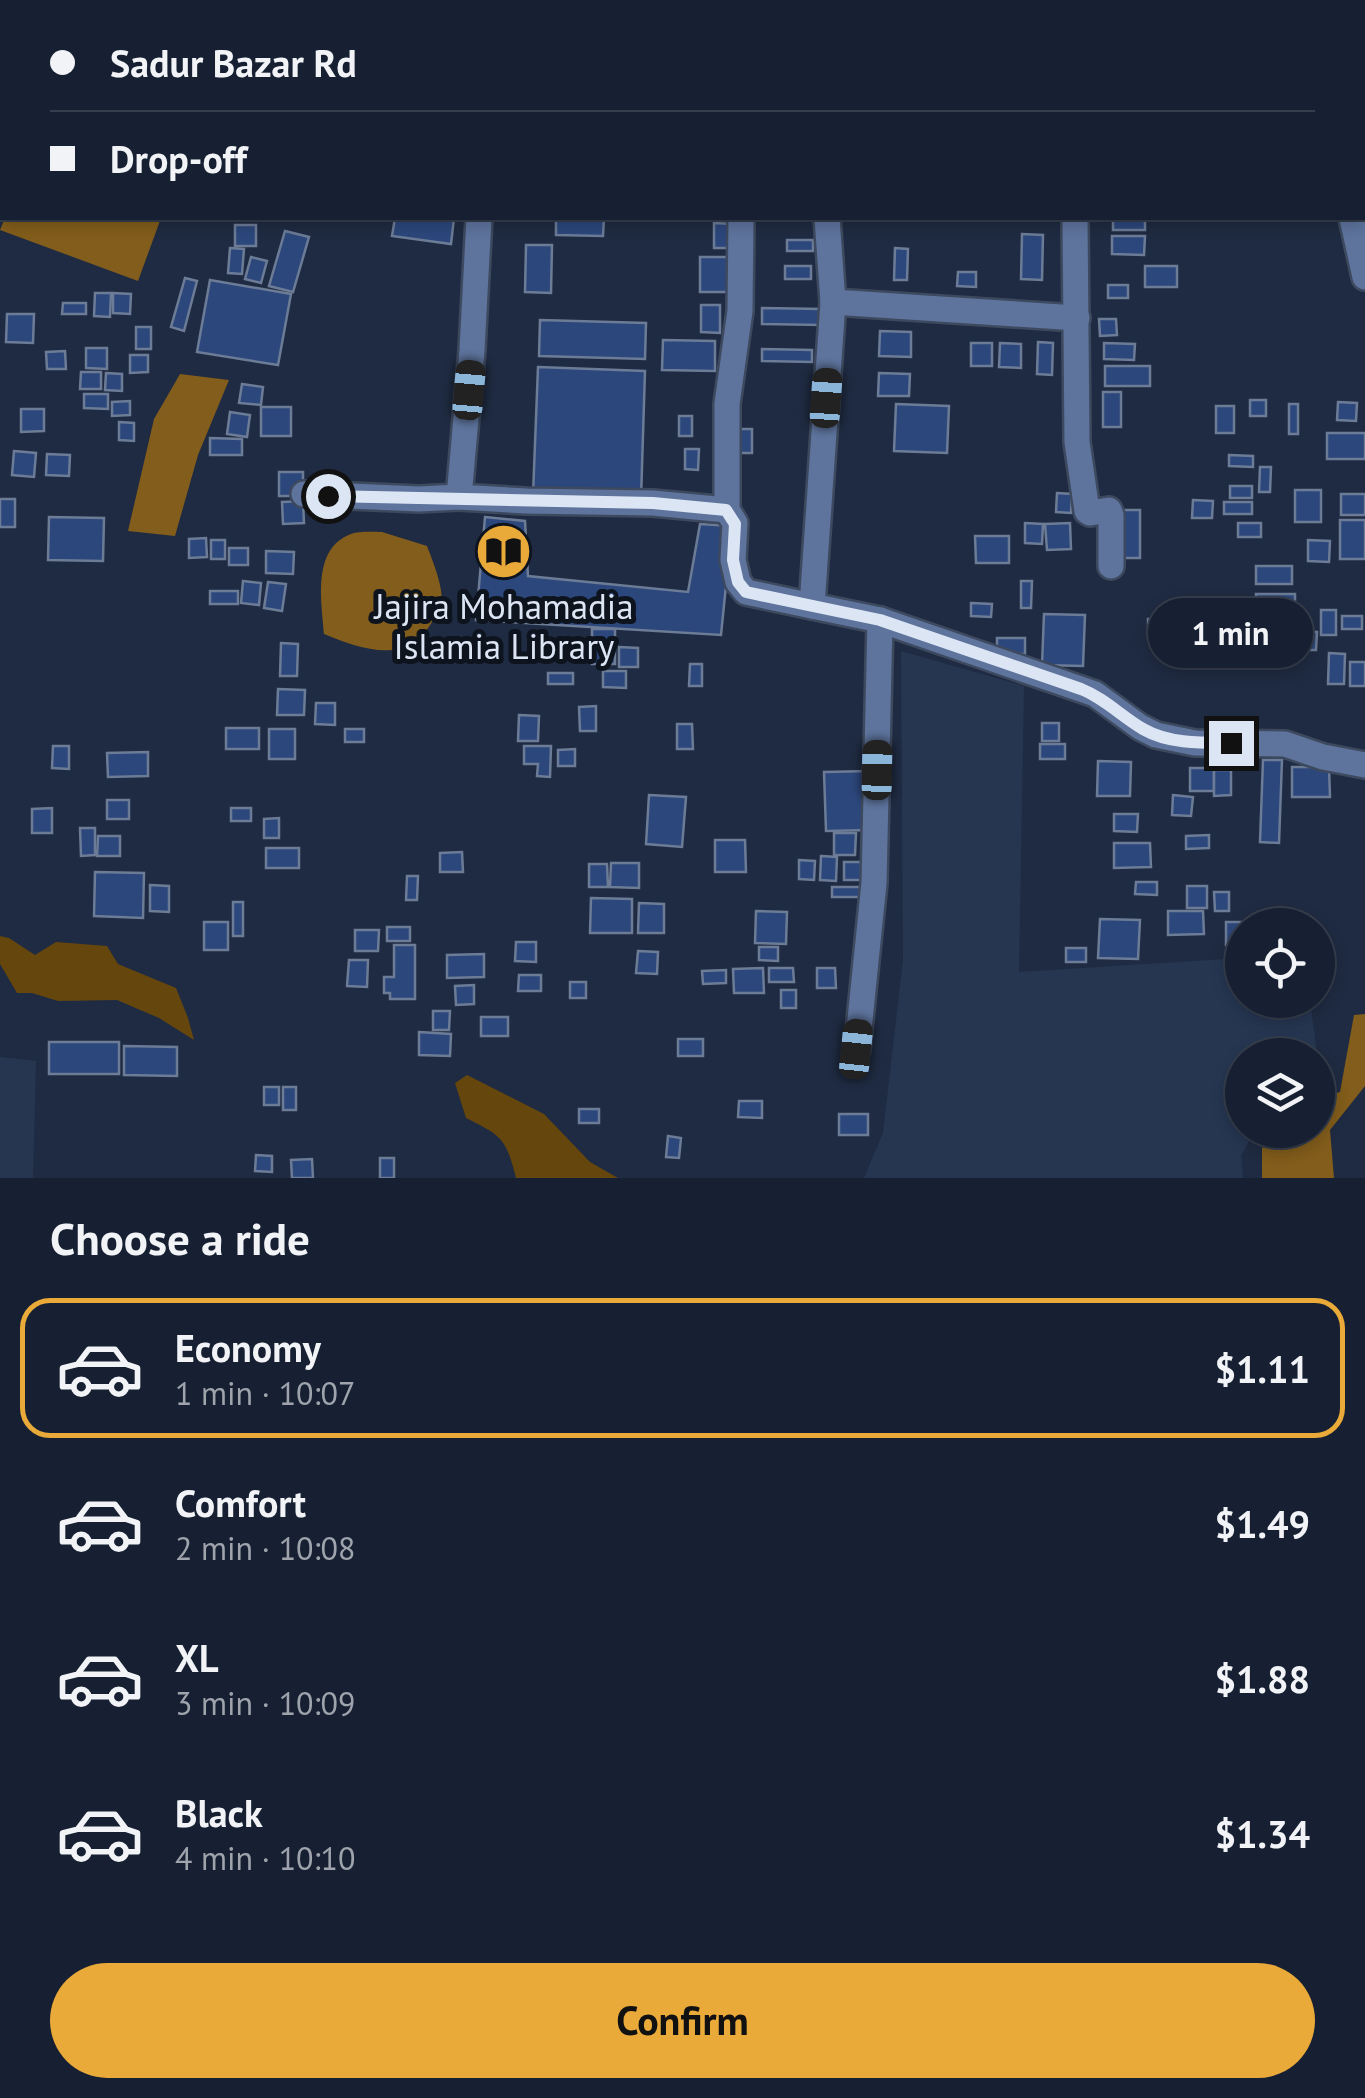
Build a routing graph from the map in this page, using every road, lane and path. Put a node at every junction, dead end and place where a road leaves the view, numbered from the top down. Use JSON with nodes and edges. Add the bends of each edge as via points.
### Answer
{"nodes":[{"id":1,"x":480,"y":220,"type":"edge"},
{"id":2,"x":741,"y":220,"type":"edge"},
{"id":3,"x":828,"y":220,"type":"edge"},
{"id":4,"x":1075,"y":220,"type":"edge"},
{"id":5,"x":1352,"y":220,"type":"edge"},
{"id":6,"x":1365,"y":277,"type":"edge"},
{"id":7,"x":833,"y":302,"type":"junction"},
{"id":8,"x":1077,"y":318,"type":"junction"},
{"id":9,"x":304,"y":494,"type":"dead end"},
{"id":10,"x":459,"y":498,"type":"junction"},
{"id":11,"x":726,"y":510,"type":"junction"},
{"id":12,"x":1111,"y":566,"type":"dead end"},
{"id":13,"x":812,"y":606,"type":"junction"},
{"id":14,"x":880,"y":620,"type":"junction"},
{"id":15,"x":1365,"y":766,"type":"edge"},
{"id":16,"x":856,"y":1049,"type":"dead end"}],
"edges":[{"from":1,"to":10,"type":"street"},
{"from":2,"to":11,"type":"street"},
{"from":3,"to":7,"type":"street"},
{"from":4,"to":8,"type":"street"},
{"from":5,"to":6,"type":"street"},
{"from":7,"to":8,"type":"street"},
{"from":7,"to":13,"type":"street"},
{"from":8,"to":12,"type":"street","via":[[1077,442],[1088,511],[1111,515]]},
{"from":9,"to":10,"type":"street"},
{"from":10,"to":11,"type":"street"},
{"from":11,"to":13,"type":"street","via":[[735,524],[733,560],[746,592]]},
{"from":13,"to":14,"type":"street"},
{"from":14,"to":15,"type":"street","via":[[1095,694],[1156,736],[1285,744]]},
{"from":14,"to":16,"type":"street","via":[[874,882]]}]}
